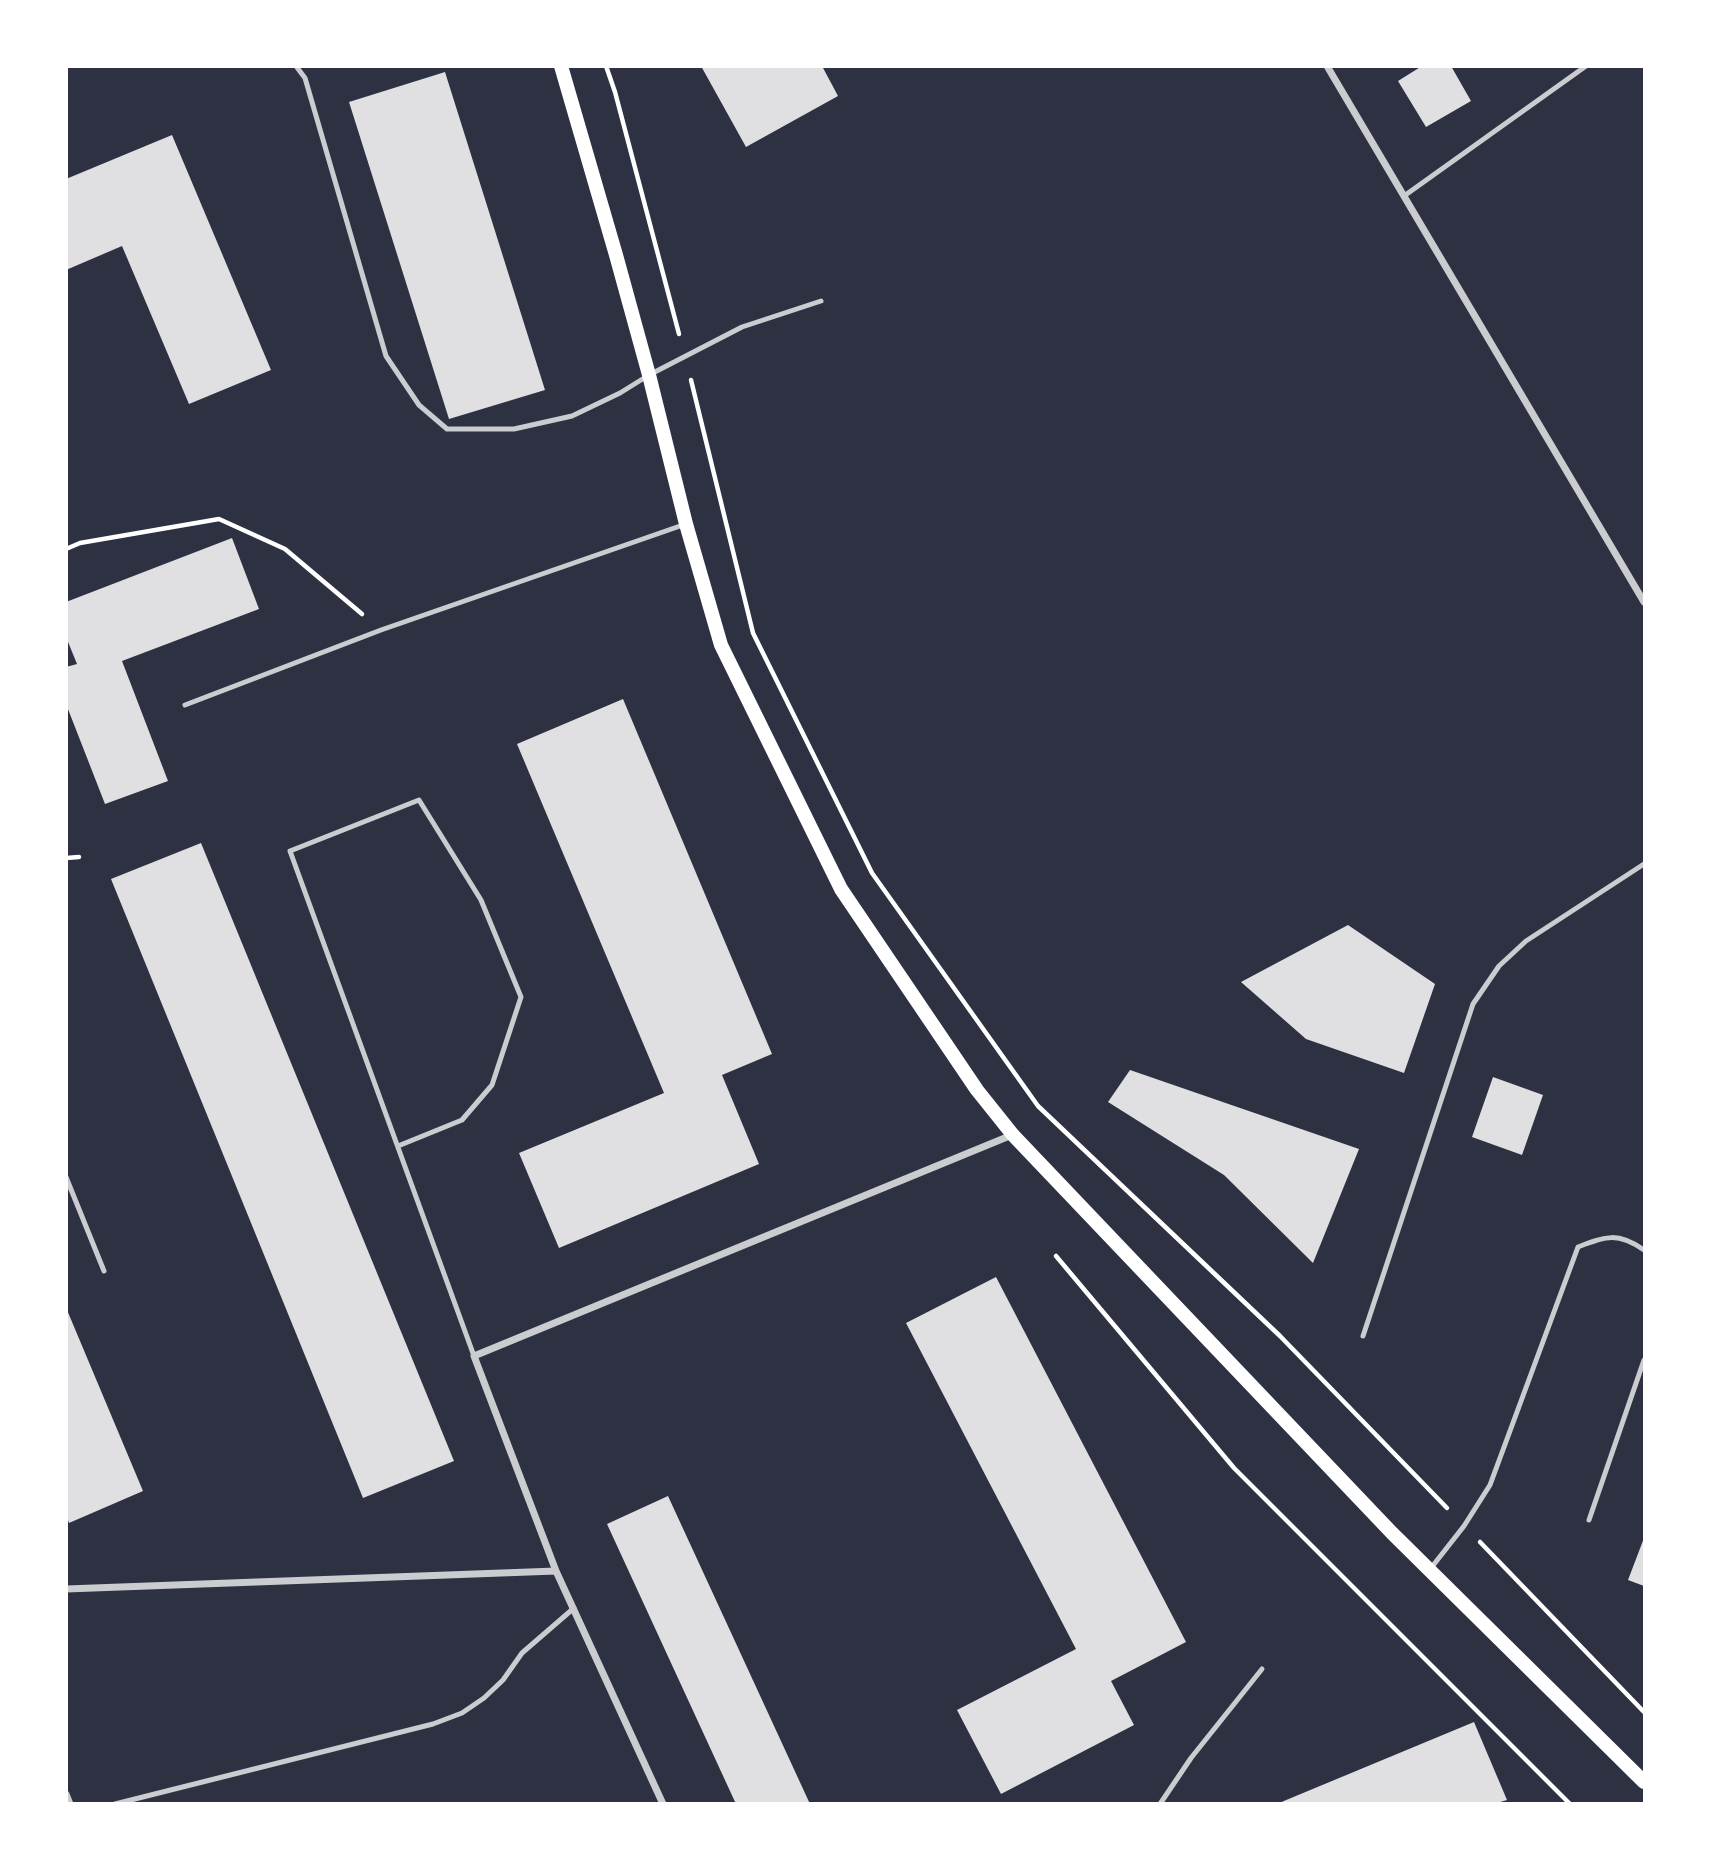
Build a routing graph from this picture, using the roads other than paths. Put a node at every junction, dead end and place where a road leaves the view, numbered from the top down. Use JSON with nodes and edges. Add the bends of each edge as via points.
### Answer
{"nodes":[{"id":1,"x":296,"y":66,"type":"edge"},
{"id":2,"x":561,"y":66,"type":"edge"},
{"id":3,"x":1327,"y":66,"type":"edge"},
{"id":4,"x":1586,"y":66,"type":"edge"},
{"id":5,"x":1404,"y":196,"type":"junction"},
{"id":6,"x":821,"y":301,"type":"dead end"},
{"id":7,"x":649,"y":375,"type":"junction"},
{"id":8,"x":686,"y":524,"type":"junction"},
{"id":9,"x":1644,"y":602,"type":"edge"},
{"id":10,"x":185,"y":705,"type":"dead end"},
{"id":11,"x":1644,"y":864,"type":"edge"},
{"id":12,"x":1013,"y":1135,"type":"junction"},
{"id":13,"x":398,"y":1146,"type":"junction"},
{"id":14,"x":66,"y":1177,"type":"edge"},
{"id":15,"x":1644,"y":1250,"type":"edge"},
{"id":16,"x":104,"y":1271,"type":"dead end"},
{"id":17,"x":1363,"y":1336,"type":"dead end"},
{"id":18,"x":474,"y":1356,"type":"junction"},
{"id":19,"x":1644,"y":1360,"type":"edge"},
{"id":20,"x":1589,"y":1520,"type":"dead end"},
{"id":21,"x":1429,"y":1569,"type":"junction"},
{"id":22,"x":556,"y":1571,"type":"junction"},
{"id":23,"x":66,"y":1589,"type":"edge"},
{"id":24,"x":573,"y":1608,"type":"junction"},
{"id":25,"x":1262,"y":1670,"type":"dead end"},
{"id":26,"x":1644,"y":1782,"type":"edge"},
{"id":27,"x":66,"y":1794,"type":"edge"},
{"id":28,"x":70,"y":1804,"type":"edge"},
{"id":29,"x":115,"y":1804,"type":"edge"},
{"id":30,"x":663,"y":1804,"type":"edge"},
{"id":31,"x":1160,"y":1804,"type":"edge"}],
"edges":[{"from":1,"to":7,"type":"lane","via":[[305,78],[386,356],[419,405],[447,429],[514,429],[572,416]]},
{"from":2,"to":7,"type":"main road"},
{"from":3,"to":5,"type":"street"},
{"from":4,"to":5,"type":"lane"},
{"from":5,"to":9,"type":"street"},
{"from":6,"to":7,"type":"lane","via":[[743,327]]},
{"from":7,"to":8,"type":"main road"},
{"from":8,"to":10,"type":"lane","via":[[381,630]]},
{"from":8,"to":12,"type":"main road","via":[[721,645],[841,889],[977,1090]]},
{"from":11,"to":17,"type":"lane","via":[[1526,941],[1499,966],[1473,1004]]},
{"from":12,"to":18,"type":"street"},
{"from":12,"to":21,"type":"main road"},
{"from":13,"to":13,"type":"lane","via":[[463,1120],[485,1094],[521,997],[481,900],[419,800],[290,851]]},
{"from":13,"to":18,"type":"lane"},
{"from":14,"to":16,"type":"lane"},
{"from":15,"to":21,"type":"lane","via":[[1630,1240],[1604,1237],[1578,1247],[1490,1485]]},
{"from":18,"to":22,"type":"street"},
{"from":19,"to":20,"type":"lane"},
{"from":21,"to":26,"type":"main road"},
{"from":22,"to":23,"type":"street"},
{"from":22,"to":24,"type":"street"},
{"from":24,"to":29,"type":"lane","via":[[522,1653],[494,1689],[462,1713]]},
{"from":24,"to":30,"type":"street"},
{"from":25,"to":31,"type":"lane"},
{"from":27,"to":28,"type":"street"}]}
